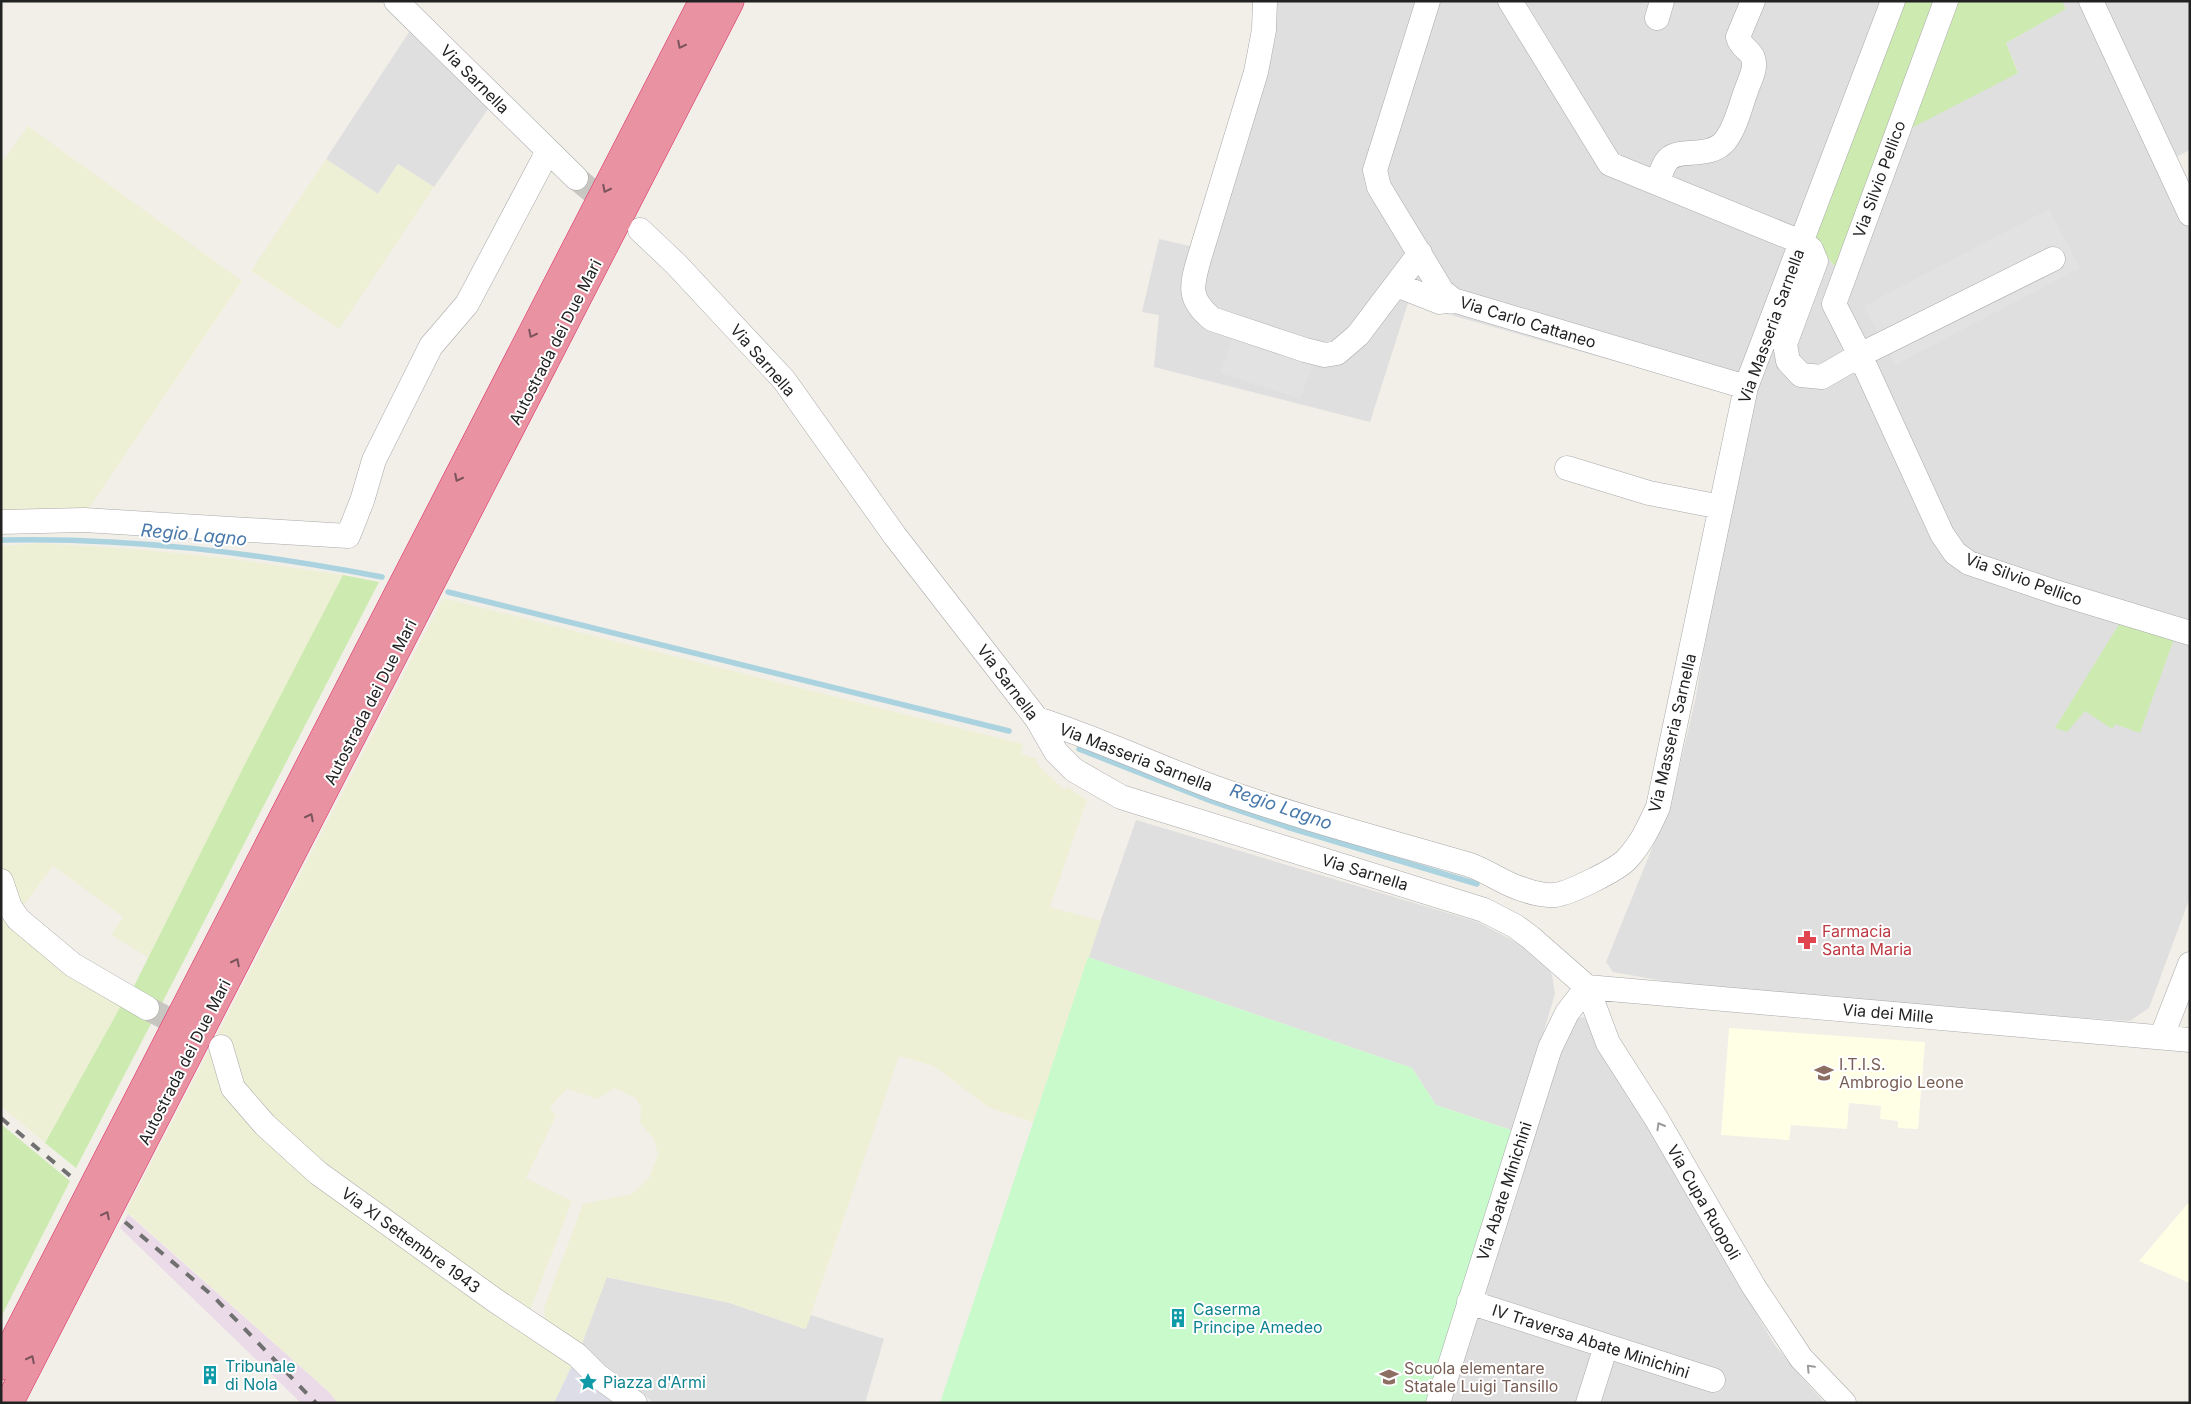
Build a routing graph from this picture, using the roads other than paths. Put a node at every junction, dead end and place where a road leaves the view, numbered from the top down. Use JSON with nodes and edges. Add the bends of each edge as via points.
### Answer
{"nodes":[{"id":1,"x":396,"y":1,"type":"edge"},
{"id":2,"x":703,"y":1,"type":"edge"},
{"id":3,"x":730,"y":1,"type":"edge"},
{"id":4,"x":1265,"y":1,"type":"edge"},
{"id":5,"x":1428,"y":1,"type":"edge"},
{"id":6,"x":1510,"y":1,"type":"edge"},
{"id":7,"x":1752,"y":1,"type":"edge"},
{"id":8,"x":1893,"y":1,"type":"edge"},
{"id":9,"x":1946,"y":1,"type":"edge"},
{"id":10,"x":2091,"y":1,"type":"edge"},
{"id":11,"x":548,"y":150,"type":"junction"},
{"id":12,"x":576,"y":178,"type":"tunnel mouth"},
{"id":13,"x":1657,"y":183,"type":"junction"},
{"id":14,"x":2190,"y":214,"type":"edge"},
{"id":15,"x":640,"y":230,"type":"dead end"},
{"id":16,"x":1801,"y":242,"type":"junction"},
{"id":17,"x":1420,"y":253,"type":"junction"},
{"id":18,"x":2053,"y":258,"type":"dead end"},
{"id":19,"x":1394,"y":288,"type":"junction"},
{"id":20,"x":1453,"y":300,"type":"junction"},
{"id":21,"x":1860,"y":355,"type":"junction"},
{"id":22,"x":1746,"y":387,"type":"junction"},
{"id":23,"x":1567,"y":468,"type":"dead end"},
{"id":24,"x":1721,"y":507,"type":"junction"},
{"id":25,"x":1,"y":522,"type":"edge"},
{"id":26,"x":2190,"y":633,"type":"edge"},
{"id":27,"x":1037,"y":719,"type":"junction"},
{"id":28,"x":1496,"y":879,"type":"junction"},
{"id":29,"x":1,"y":881,"type":"edge"},
{"id":30,"x":1484,"y":910,"type":"junction"},
{"id":31,"x":2190,"y":964,"type":"edge"},
{"id":32,"x":1587,"y":987,"type":"junction"},
{"id":33,"x":147,"y":1008,"type":"tunnel mouth"},
{"id":34,"x":2162,"y":1036,"type":"junction"},
{"id":35,"x":2190,"y":1040,"type":"edge"},
{"id":36,"x":221,"y":1047,"type":"dead end"},
{"id":37,"x":1469,"y":1302,"type":"junction"},
{"id":38,"x":1606,"y":1346,"type":"junction"},
{"id":39,"x":1,"y":1366,"type":"edge"},
{"id":40,"x":1713,"y":1380,"type":"dead end"},
{"id":41,"x":9,"y":1403,"type":"edge"},
{"id":42,"x":636,"y":1403,"type":"edge"},
{"id":43,"x":1438,"y":1403,"type":"edge"},
{"id":44,"x":1588,"y":1403,"type":"edge"},
{"id":45,"x":1844,"y":1403,"type":"edge"}],
"edges":[{"from":1,"to":11,"type":"street","name":"Via Sarnella"},
{"from":2,"to":39,"type":"highway","name":"Autostrada dei Due Mari","one_way":true},
{"from":41,"to":3,"type":"highway","name":"Autostrada dei Due Mari","one_way":true},
{"from":4,"to":19,"type":"street","via":[[1264,30],[1256,72],[1199,259],[1192,285],[1194,298],[1212,318],[1325,355],[1337,353],[1358,335]]},
{"from":5,"to":17,"type":"street","name":"Via Carlo Cattaneo","via":[[1375,170],[1379,187]]},
{"from":6,"to":13,"type":"street","via":[[1610,164]]},
{"from":7,"to":13,"type":"street","via":[[1738,37],[1753,57],[1754,68],[1733,125],[1724,141],[1711,151],[1676,154],[1666,161]]},
{"from":8,"to":16,"type":"street","name":"Via Masseria Sarnella"},
{"from":9,"to":21,"type":"street","name":"Via Silvio Pellico","via":[[1834,304]]},
{"from":10,"to":14,"type":"street"},
{"from":11,"to":12,"type":"street","name":"Via Sarnella"},
{"from":11,"to":25,"type":"street","via":[[466,304],[431,346],[374,460],[348,536],[84,520]]},
{"from":13,"to":16,"type":"street"},
{"from":15,"to":27,"type":"street","name":"Via Sarnella","via":[[784,380],[895,536]]},
{"from":16,"to":21,"type":"street","via":[[1811,249],[1816,261],[1786,344],[1788,361],[1801,376],[1822,377]]},
{"from":16,"to":22,"type":"street","name":"Via Masseria Sarnella"},
{"from":17,"to":19,"type":"street"},
{"from":17,"to":20,"type":"street","name":"Via Carlo Cattaneo","via":[[1442,290]]},
{"from":18,"to":21,"type":"street"},
{"from":19,"to":20,"type":"street","via":[[1402,286],[1440,302]]},
{"from":20,"to":22,"type":"street","name":"Via Carlo Cattaneo"},
{"from":21,"to":26,"type":"street","name":"Via Silvio Pellico","via":[[1942,534],[1955,553],[1969,563]]},
{"from":22,"to":24,"type":"street","name":"Via Masseria Sarnella"},
{"from":23,"to":24,"type":"street","via":[[1649,493]]},
{"from":24,"to":28,"type":"street","name":"Via Masseria Sarnella","via":[[1658,807],[1646,834],[1626,861],[1609,873],[1555,895],[1525,890]]},
{"from":27,"to":28,"type":"street","name":"Via Masseria Sarnella","via":[[1213,787],[1299,816],[1470,864]]},
{"from":27,"to":30,"type":"street","name":"Via Sarnella","via":[[1056,752],[1074,770],[1121,797]]},
{"from":28,"to":30,"type":"street"},
{"from":29,"to":33,"type":"street","via":[[18,919],[73,965]]},
{"from":30,"to":32,"type":"street","name":"Via Sarnella","via":[[1530,937]]},
{"from":31,"to":34,"type":"street"},
{"from":32,"to":34,"type":"street","name":"Via dei Mille"},
{"from":32,"to":37,"type":"street","name":"Via Abate Minichini","via":[[1566,1013],[1550,1048]]},
{"from":45,"to":32,"type":"street","name":"Via Cupa Ruopoli","one_way":true,"via":[[1801,1358],[1754,1287],[1656,1118],[1608,1043]]},
{"from":34,"to":35,"type":"street","name":"Via dei Mille"},
{"from":36,"to":42,"type":"street","name":"Via XI Settembre 1943","via":[[233,1088],[265,1125],[318,1173],[577,1355],[598,1376]]},
{"from":37,"to":38,"type":"street","name":"IV Traversa Abate Minichini"},
{"from":37,"to":43,"type":"street","name":"Via Abate Minichini"},
{"from":38,"to":40,"type":"street","name":"IV Traversa Abate Minichini"},
{"from":38,"to":44,"type":"street"}]}
